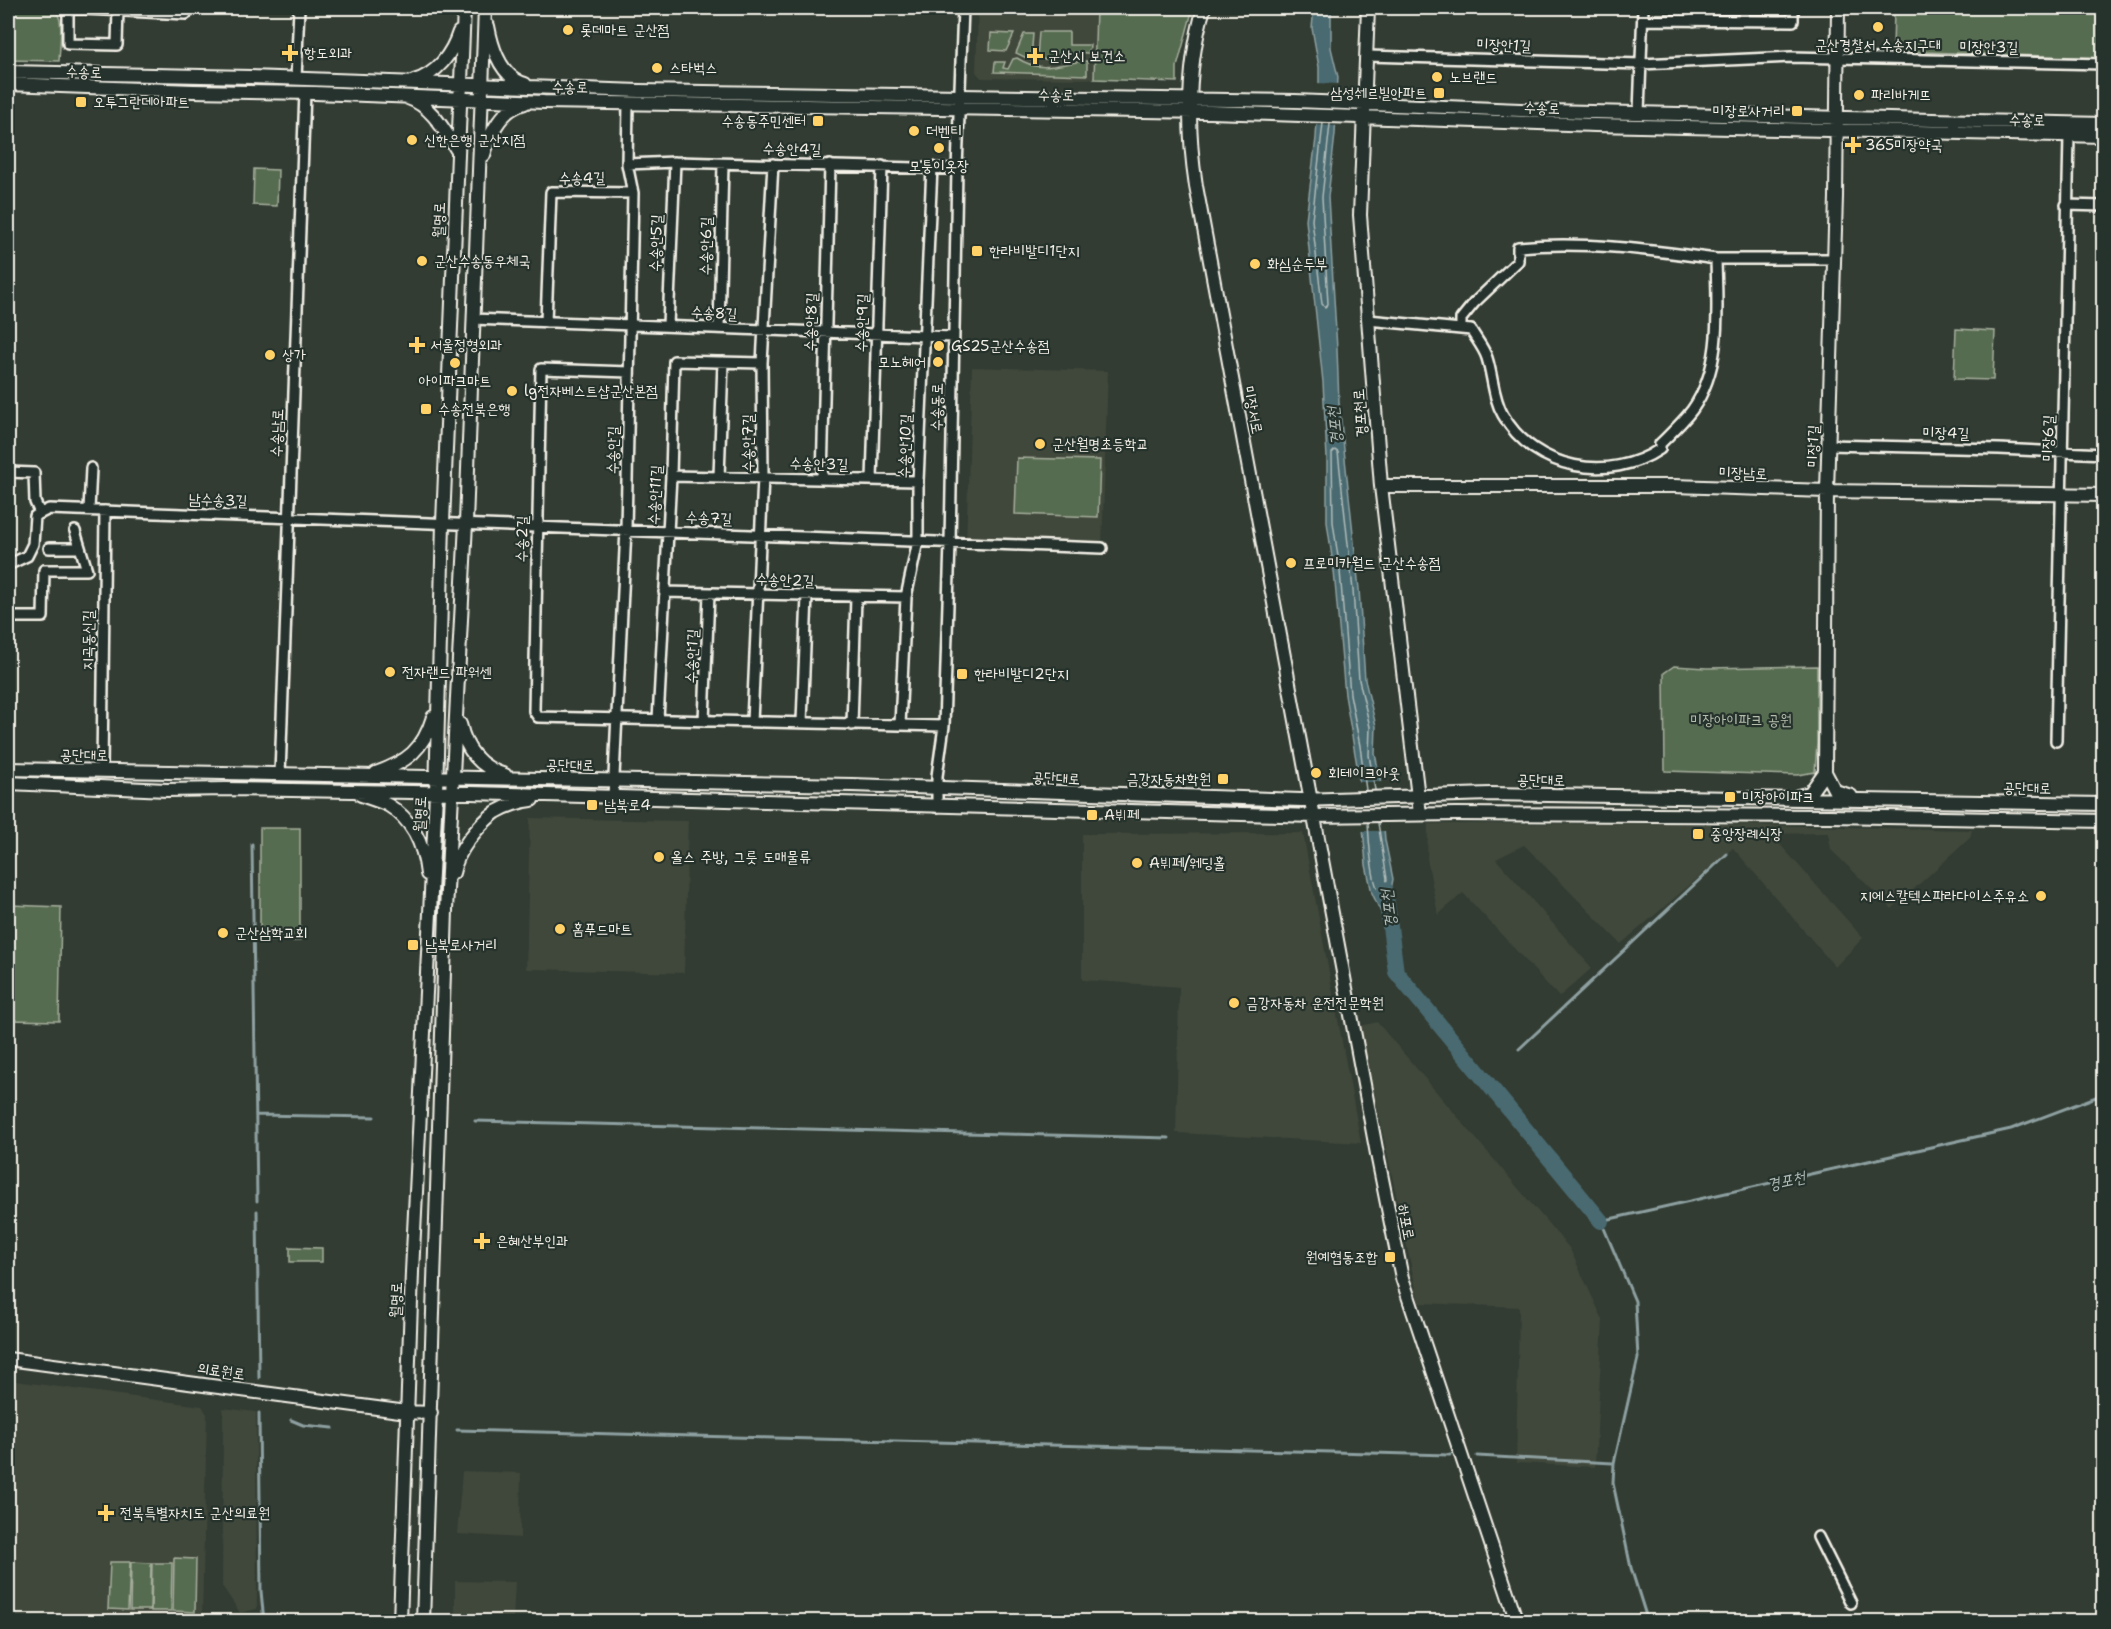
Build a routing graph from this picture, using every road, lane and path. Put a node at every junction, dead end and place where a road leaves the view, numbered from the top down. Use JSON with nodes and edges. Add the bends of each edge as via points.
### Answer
{"nodes":[{"id":1,"x":67,"y":8,"type":"edge"},
{"id":2,"x":190,"y":8,"type":"edge"},
{"id":3,"x":299,"y":8,"type":"edge"},
{"id":4,"x":963,"y":8,"type":"edge"},
{"id":5,"x":1204,"y":8,"type":"edge"},
{"id":6,"x":1368,"y":8,"type":"edge"},
{"id":7,"x":1643,"y":8,"type":"edge"},
{"id":8,"x":1694,"y":8,"type":"edge"},
{"id":9,"x":1744,"y":8,"type":"edge"},
{"id":10,"x":1793,"y":8,"type":"edge"},
{"id":11,"x":1838,"y":8,"type":"edge"},
{"id":12,"x":118,"y":9,"type":"junction"},
{"id":13,"x":485,"y":9,"type":"edge"},
{"id":14,"x":463,"y":14,"type":"edge"},
{"id":15,"x":1643,"y":20,"type":"junction"},
{"id":16,"x":1694,"y":21,"type":"junction"},
{"id":17,"x":1743,"y":21,"type":"junction"},
{"id":18,"x":1367,"y":56,"type":"junction"},
{"id":19,"x":1838,"y":59,"type":"junction"},
{"id":20,"x":1641,"y":64,"type":"junction"},
{"id":21,"x":2103,"y":64,"type":"edge"},
{"id":22,"x":8,"y":72,"type":"edge"},
{"id":23,"x":296,"y":79,"type":"junction"},
{"id":24,"x":406,"y":83,"type":"junction"},
{"id":25,"x":8,"y":84,"type":"edge"},
{"id":26,"x":459,"y":85,"type":"junction"},
{"id":27,"x":481,"y":85,"type":"junction"},
{"id":28,"x":541,"y":87,"type":"junction"},
{"id":29,"x":304,"y":92,"type":"junction"},
{"id":30,"x":401,"y":96,"type":"junction"},
{"id":31,"x":459,"y":99,"type":"junction"},
{"id":32,"x":481,"y":99,"type":"junction"},
{"id":33,"x":539,"y":101,"type":"junction"},
{"id":34,"x":959,"y":103,"type":"junction"},
{"id":35,"x":628,"y":104,"type":"junction"},
{"id":36,"x":1191,"y":106,"type":"junction"},
{"id":37,"x":1360,"y":110,"type":"junction"},
{"id":38,"x":1639,"y":112,"type":"junction"},
{"id":39,"x":1837,"y":123,"type":"junction"},
{"id":40,"x":2103,"y":124,"type":"edge"},
{"id":41,"x":2068,"y":136,"type":"junction"},
{"id":42,"x":2103,"y":136,"type":"edge"},
{"id":43,"x":457,"y":151,"type":"junction"},
{"id":44,"x":675,"y":162,"type":"junction"},
{"id":45,"x":627,"y":164,"type":"junction"},
{"id":46,"x":723,"y":164,"type":"junction"},
{"id":47,"x":773,"y":164,"type":"junction"},
{"id":48,"x":830,"y":165,"type":"junction"},
{"id":49,"x":882,"y":166,"type":"junction"},
{"id":50,"x":932,"y":167,"type":"junction"},
{"id":51,"x":957,"y":169,"type":"junction"},
{"id":52,"x":478,"y":176,"type":"junction"},
{"id":53,"x":633,"y":193,"type":"junction"},
{"id":54,"x":2066,"y":205,"type":"junction"},
{"id":55,"x":2103,"y":206,"type":"edge"},
{"id":56,"x":1716,"y":259,"type":"junction"},
{"id":57,"x":1834,"y":260,"type":"junction"},
{"id":58,"x":473,"y":319,"type":"junction"},
{"id":59,"x":1368,"y":320,"type":"junction"},
{"id":60,"x":546,"y":322,"type":"junction"},
{"id":61,"x":629,"y":325,"type":"junction"},
{"id":62,"x":668,"y":325,"type":"junction"},
{"id":63,"x":719,"y":328,"type":"junction"},
{"id":64,"x":1461,"y":328,"type":"junction"},
{"id":65,"x":765,"y":330,"type":"junction"},
{"id":66,"x":826,"y":332,"type":"junction"},
{"id":67,"x":876,"y":334,"type":"junction"},
{"id":68,"x":924,"y":336,"type":"junction"},
{"id":69,"x":953,"y":337,"type":"junction"},
{"id":70,"x":723,"y":362,"type":"junction"},
{"id":71,"x":762,"y":363,"type":"junction"},
{"id":72,"x":629,"y":372,"type":"junction"},
{"id":73,"x":1828,"y":445,"type":"junction"},
{"id":74,"x":2063,"y":452,"type":"junction"},
{"id":75,"x":2103,"y":454,"type":"edge"},
{"id":76,"x":91,"y":468,"type":"dead end"},
{"id":77,"x":8,"y":472,"type":"edge"},
{"id":78,"x":671,"y":476,"type":"junction"},
{"id":79,"x":719,"y":477,"type":"junction"},
{"id":80,"x":763,"y":477,"type":"junction"},
{"id":81,"x":822,"y":479,"type":"junction"},
{"id":82,"x":872,"y":480,"type":"junction"},
{"id":83,"x":918,"y":481,"type":"junction"},
{"id":84,"x":1381,"y":486,"type":"junction"},
{"id":85,"x":1827,"y":491,"type":"junction"},
{"id":86,"x":2061,"y":495,"type":"junction"},
{"id":87,"x":2103,"y":495,"type":"edge"},
{"id":88,"x":89,"y":510,"type":"junction"},
{"id":89,"x":105,"y":511,"type":"junction"},
{"id":90,"x":40,"y":513,"type":"junction"},
{"id":91,"x":289,"y":517,"type":"junction"},
{"id":92,"x":443,"y":523,"type":"junction"},
{"id":93,"x":466,"y":523,"type":"junction"},
{"id":94,"x":537,"y":526,"type":"junction"},
{"id":95,"x":626,"y":529,"type":"junction"},
{"id":96,"x":75,"y":531,"type":"dead end"},
{"id":97,"x":669,"y":531,"type":"junction"},
{"id":98,"x":760,"y":535,"type":"junction"},
{"id":99,"x":918,"y":542,"type":"junction"},
{"id":100,"x":950,"y":543,"type":"junction"},
{"id":101,"x":49,"y":548,"type":"dead end"},
{"id":102,"x":81,"y":548,"type":"junction"},
{"id":103,"x":1102,"y":548,"type":"dead end"},
{"id":104,"x":8,"y":565,"type":"edge"},
{"id":105,"x":664,"y":592,"type":"junction"},
{"id":106,"x":709,"y":593,"type":"junction"},
{"id":107,"x":756,"y":593,"type":"junction"},
{"id":108,"x":807,"y":596,"type":"junction"},
{"id":109,"x":856,"y":597,"type":"junction"},
{"id":110,"x":906,"y":597,"type":"junction"},
{"id":111,"x":8,"y":618,"type":"edge"},
{"id":112,"x":457,"y":702,"type":"junction"},
{"id":113,"x":437,"y":705,"type":"junction"},
{"id":114,"x":615,"y":720,"type":"junction"},
{"id":115,"x":658,"y":720,"type":"junction"},
{"id":116,"x":704,"y":721,"type":"junction"},
{"id":117,"x":752,"y":722,"type":"junction"},
{"id":118,"x":801,"y":722,"type":"junction"},
{"id":119,"x":852,"y":725,"type":"junction"},
{"id":120,"x":900,"y":725,"type":"junction"},
{"id":121,"x":944,"y":726,"type":"junction"},
{"id":122,"x":2056,"y":741,"type":"dead end"},
{"id":123,"x":8,"y":769,"type":"edge"},
{"id":124,"x":102,"y":771,"type":"junction"},
{"id":125,"x":1825,"y":772,"type":"junction"},
{"id":126,"x":280,"y":774,"type":"junction"},
{"id":127,"x":354,"y":776,"type":"junction"},
{"id":128,"x":436,"y":777,"type":"junction"},
{"id":129,"x":454,"y":778,"type":"junction"},
{"id":130,"x":536,"y":780,"type":"junction"},
{"id":131,"x":613,"y":781,"type":"junction"},
{"id":132,"x":8,"y":783,"type":"edge"},
{"id":133,"x":937,"y":788,"type":"junction"},
{"id":134,"x":351,"y":791,"type":"junction"},
{"id":135,"x":436,"y":793,"type":"junction"},
{"id":136,"x":453,"y":793,"type":"junction"},
{"id":137,"x":563,"y":796,"type":"junction"},
{"id":138,"x":1418,"y":796,"type":"junction"},
{"id":139,"x":613,"y":797,"type":"junction"},
{"id":140,"x":1780,"y":799,"type":"junction"},
{"id":141,"x":1310,"y":800,"type":"junction"},
{"id":142,"x":1868,"y":800,"type":"junction"},
{"id":143,"x":2103,"y":804,"type":"edge"},
{"id":144,"x":937,"y":807,"type":"junction"},
{"id":145,"x":1418,"y":815,"type":"junction"},
{"id":146,"x":1314,"y":816,"type":"junction"},
{"id":147,"x":2103,"y":821,"type":"edge"},
{"id":148,"x":430,"y":909,"type":"junction"},
{"id":149,"x":446,"y":910,"type":"junction"},
{"id":150,"x":8,"y":1359,"type":"edge"},
{"id":151,"x":407,"y":1412,"type":"junction"},
{"id":152,"x":431,"y":1413,"type":"junction"},
{"id":153,"x":1818,"y":1537,"type":"dead end"},
{"id":154,"x":1851,"y":1603,"type":"dead end"},
{"id":155,"x":400,"y":1622,"type":"edge"},
{"id":156,"x":423,"y":1622,"type":"edge"},
{"id":157,"x":1517,"y":1622,"type":"edge"}],
"edges":[{"from":1,"to":12,"type":"street"},
{"from":1,"to":12,"type":"street","via":[[68,44],[117,45]]},
{"from":2,"to":12,"type":"street","via":[[186,14]]},
{"from":3,"to":23,"type":"street"},
{"from":4,"to":34,"type":"street","name":"수송동로"},
{"from":5,"to":36,"type":"street","name":"미장서로","via":[[1195,38]]},
{"from":6,"to":18,"type":"street","name":"경포천로"},
{"from":7,"to":15,"type":"street"},
{"from":8,"to":16,"type":"street"},
{"from":9,"to":17,"type":"street"},
{"from":10,"to":17,"type":"street","via":[[1793,21]]},
{"from":11,"to":19,"type":"street","name":"미장1길"},
{"from":13,"to":27,"type":"street"},
{"from":13,"to":28,"type":"street","via":[[503,68],[519,82]]},
{"from":14,"to":24,"type":"street","via":[[456,42],[442,64]]},
{"from":14,"to":26,"type":"street","name":"월명로"},
{"from":15,"to":16,"type":"street"},
{"from":15,"to":20,"type":"street"},
{"from":16,"to":17,"type":"street"},
{"from":18,"to":20,"type":"street","name":"미장안1길"},
{"from":18,"to":37,"type":"street","name":"경포천로"},
{"from":19,"to":20,"type":"street","name":"미장안1길","via":[[1791,57]]},
{"from":19,"to":21,"type":"street","name":"미장안3길"},
{"from":19,"to":39,"type":"street","name":"미장1길"},
{"from":20,"to":38,"type":"street"},
{"from":22,"to":23,"type":"street","name":"수송로"},
{"from":23,"to":24,"type":"street","name":"수송로"},
{"from":24,"to":26,"type":"street","name":"수송로"},
{"from":25,"to":29,"type":"street","name":"수송로"},
{"from":26,"to":27,"type":"street","name":"수송로"},
{"from":26,"to":31,"type":"street","name":"월명로"},
{"from":27,"to":28,"type":"street","name":"수송로"},
{"from":27,"to":32,"type":"street"},
{"from":28,"to":34,"type":"street","name":"수송로"},
{"from":29,"to":30,"type":"street","name":"수송로"},
{"from":29,"to":91,"type":"street","name":"수송남로"},
{"from":30,"to":31,"type":"street","name":"수송로"},
{"from":30,"to":43,"type":"street","via":[[434,116]]},
{"from":31,"to":32,"type":"street","name":"수송로"},
{"from":31,"to":43,"type":"street","name":"월명로"},
{"from":32,"to":33,"type":"street","name":"수송로"},
{"from":32,"to":52,"type":"street"},
{"from":33,"to":35,"type":"street","name":"수송로"},
{"from":33,"to":52,"type":"street","via":[[514,106],[501,118],[488,140]]},
{"from":34,"to":35,"type":"street","name":"수송로"},
{"from":34,"to":36,"type":"street","name":"수송로"},
{"from":34,"to":51,"type":"street","name":"수송동로"},
{"from":35,"to":45,"type":"street","name":"수송안길"},
{"from":36,"to":37,"type":"street","name":"수송로","via":[[1294,114]]},
{"from":36,"to":37,"type":"street","name":"수송로","via":[[1295,101]]},
{"from":36,"to":141,"type":"street","name":"미장서로","via":[[1196,186]]},
{"from":37,"to":38,"type":"street","name":"수송로"},
{"from":37,"to":39,"type":"street","name":"수송로","via":[[1595,124]]},
{"from":37,"to":59,"type":"street","name":"경포천로","via":[[1360,215]]},
{"from":38,"to":39,"type":"street","name":"수송로"},
{"from":39,"to":40,"type":"street","name":"수송로"},
{"from":39,"to":41,"type":"street","name":"수송로"},
{"from":39,"to":57,"type":"street","name":"미장1길"},
{"from":41,"to":42,"type":"street","name":"수송로"},
{"from":41,"to":54,"type":"street","name":"미장6길"},
{"from":43,"to":92,"type":"street","name":"월명로"},
{"from":44,"to":45,"type":"street","name":"수송안4길"},
{"from":44,"to":46,"type":"street","name":"수송안4길"},
{"from":44,"to":62,"type":"street","name":"수송안5길"},
{"from":45,"to":53,"type":"street","name":"수송안길"},
{"from":46,"to":47,"type":"street","name":"수송안4길"},
{"from":46,"to":63,"type":"street","name":"수송안6길"},
{"from":47,"to":48,"type":"street","name":"수송안4길"},
{"from":47,"to":65,"type":"street","name":"수송안7길"},
{"from":48,"to":49,"type":"street","name":"수송안4길"},
{"from":48,"to":66,"type":"street","name":"수송안8길"},
{"from":49,"to":50,"type":"street","name":"수송안4길"},
{"from":49,"to":67,"type":"street","name":"수송안9길"},
{"from":50,"to":51,"type":"street","name":"수송안4길"},
{"from":50,"to":68,"type":"street","name":"수송안10길"},
{"from":51,"to":69,"type":"street","name":"수송동로"},
{"from":52,"to":58,"type":"street"},
{"from":53,"to":60,"type":"street","name":"수송4길","via":[[551,192]]},
{"from":53,"to":61,"type":"street","name":"수송안길"},
{"from":54,"to":55,"type":"street"},
{"from":54,"to":74,"type":"street","name":"미장6길"},
{"from":56,"to":57,"type":"street"},
{"from":56,"to":64,"type":"street","via":[[1627,247],[1518,247],[1518,261],[1474,303],[1461,319]]},
{"from":56,"to":64,"type":"street","via":[[1714,352],[1712,369],[1700,397],[1660,444],[1660,449],[1625,465],[1583,467],[1562,463],[1527,445],[1503,416],[1486,355],[1471,330]]},
{"from":57,"to":73,"type":"street","name":"미장1길"},
{"from":58,"to":60,"type":"street","name":"수송8길"},
{"from":58,"to":93,"type":"street"},
{"from":59,"to":64,"type":"street"},
{"from":59,"to":84,"type":"street","name":"경포천로"},
{"from":60,"to":61,"type":"street","name":"수송8길"},
{"from":61,"to":62,"type":"street","name":"수송8길"},
{"from":61,"to":72,"type":"street","name":"수송안길"},
{"from":62,"to":63,"type":"street","name":"수송8길"},
{"from":63,"to":65,"type":"street","name":"수송8길"},
{"from":65,"to":66,"type":"street","name":"수송8길"},
{"from":65,"to":71,"type":"street","name":"수송안7길"},
{"from":66,"to":67,"type":"street","name":"수송8길"},
{"from":66,"to":81,"type":"street","name":"수송안8길"},
{"from":67,"to":68,"type":"street","name":"수송8길"},
{"from":67,"to":82,"type":"street","name":"수송안9길"},
{"from":68,"to":69,"type":"street","name":"수송8길"},
{"from":68,"to":83,"type":"street","name":"수송안10길"},
{"from":69,"to":100,"type":"street","name":"수송동로"},
{"from":70,"to":71,"type":"street","name":"수송안11길"},
{"from":70,"to":78,"type":"street","name":"수송안11길","via":[[674,361]]},
{"from":70,"to":79,"type":"street"},
{"from":71,"to":80,"type":"street","name":"수송안7길"},
{"from":72,"to":94,"type":"street","name":"수송2길","via":[[541,369]]},
{"from":72,"to":95,"type":"street","name":"수송안길"},
{"from":73,"to":74,"type":"street","name":"미장4길"},
{"from":73,"to":85,"type":"street","name":"미장1길"},
{"from":74,"to":75,"type":"street","name":"미장4길"},
{"from":74,"to":86,"type":"street","name":"미장6길"},
{"from":76,"to":88,"type":"street"},
{"from":77,"to":90,"type":"street","via":[[34,473],[35,502]]},
{"from":78,"to":79,"type":"street","name":"수송안3길"},
{"from":78,"to":97,"type":"street","name":"수송안11길"},
{"from":79,"to":80,"type":"street","name":"수송안3길"},
{"from":80,"to":81,"type":"street","name":"수송안3길"},
{"from":80,"to":98,"type":"street","name":"수송안7길"},
{"from":81,"to":82,"type":"street","name":"수송안3길"},
{"from":82,"to":83,"type":"street","name":"수송안3길"},
{"from":83,"to":99,"type":"street","name":"수송안10길"},
{"from":84,"to":85,"type":"street","name":"미장남로","via":[[1674,486]]},
{"from":84,"to":138,"type":"street","name":"경포천로"},
{"from":85,"to":86,"type":"street","name":"미장남로"},
{"from":85,"to":125,"type":"street","name":"미장1길"},
{"from":86,"to":87,"type":"street","name":"미장남로"},
{"from":86,"to":122,"type":"street","name":"미장6길"},
{"from":88,"to":89,"type":"street","name":"남수송3길"},
{"from":88,"to":90,"type":"street","name":"남수송3길","via":[[49,508]]},
{"from":89,"to":91,"type":"street","name":"남수송3길"},
{"from":89,"to":124,"type":"street","name":"지곡동신길"},
{"from":90,"to":104,"type":"street","via":[[35,516],[33,544],[27,556]]},
{"from":91,"to":92,"type":"street","name":"남수송3길"},
{"from":91,"to":126,"type":"street","name":"수송남로"},
{"from":92,"to":93,"type":"street","name":"남수송3길"},
{"from":92,"to":113,"type":"street","name":"월명로"},
{"from":93,"to":94,"type":"street","name":"수송7길"},
{"from":93,"to":112,"type":"street"},
{"from":94,"to":95,"type":"street","name":"수송7길"},
{"from":94,"to":114,"type":"street","name":"수송2길","via":[[534,711],[538,717]]},
{"from":95,"to":97,"type":"street","name":"수송7길"},
{"from":95,"to":114,"type":"street","name":"수송안길"},
{"from":96,"to":102,"type":"street"},
{"from":97,"to":98,"type":"street","name":"수송7길"},
{"from":97,"to":105,"type":"street","name":"수송안11길"},
{"from":98,"to":99,"type":"street","name":"수송7길"},
{"from":98,"to":107,"type":"street","name":"수송안7길"},
{"from":99,"to":100,"type":"street","name":"수송7길"},
{"from":99,"to":110,"type":"street","name":"수송안10길"},
{"from":100,"to":103,"type":"street","name":"수송7길"},
{"from":100,"to":121,"type":"street","name":"수송동로"},
{"from":101,"to":102,"type":"street"},
{"from":102,"to":111,"type":"street","via":[[87,570],[44,570],[43,617]]},
{"from":105,"to":106,"type":"street","name":"수송안2길"},
{"from":105,"to":115,"type":"street","name":"수송안11길"},
{"from":106,"to":107,"type":"street","name":"수송안2길"},
{"from":106,"to":116,"type":"street","name":"수송안1길"},
{"from":107,"to":108,"type":"street","name":"수송안2길"},
{"from":107,"to":117,"type":"street","name":"수송안7길"},
{"from":108,"to":109,"type":"street","name":"수송안2길"},
{"from":108,"to":118,"type":"street"},
{"from":109,"to":110,"type":"street","name":"수송안2길"},
{"from":109,"to":119,"type":"street"},
{"from":110,"to":120,"type":"street","name":"수송안10길"},
{"from":112,"to":129,"type":"street"},
{"from":112,"to":130,"type":"street","via":[[462,735],[480,762],[491,771]]},
{"from":113,"to":127,"type":"street","via":[[428,733],[406,760],[375,773]]},
{"from":113,"to":128,"type":"street","name":"월명로"},
{"from":114,"to":115,"type":"street"},
{"from":114,"to":131,"type":"street","name":"수송안길"},
{"from":115,"to":116,"type":"street"},
{"from":116,"to":117,"type":"street"},
{"from":117,"to":118,"type":"street"},
{"from":118,"to":119,"type":"street"},
{"from":119,"to":120,"type":"street"},
{"from":120,"to":121,"type":"street"},
{"from":121,"to":133,"type":"street","name":"수송동로"},
{"from":123,"to":124,"type":"street","name":"공단대로"},
{"from":124,"to":126,"type":"street","name":"공단대로"},
{"from":125,"to":140,"type":"street","via":[[1810,793]]},
{"from":125,"to":142,"type":"street","via":[[1835,791]]},
{"from":126,"to":127,"type":"street","name":"공단대로"},
{"from":127,"to":128,"type":"street","name":"공단대로"},
{"from":128,"to":129,"type":"street","name":"공단대로"},
{"from":128,"to":135,"type":"street","name":"월명로"},
{"from":129,"to":130,"type":"street","name":"공단대로"},
{"from":129,"to":136,"type":"street"},
{"from":130,"to":131,"type":"street","name":"공단대로"},
{"from":131,"to":133,"type":"street","name":"공단대로"},
{"from":131,"to":139,"type":"street","name":"수송안길"},
{"from":132,"to":134,"type":"street","name":"공단대로","via":[[167,790]]},
{"from":133,"to":141,"type":"street","name":"공단대로"},
{"from":133,"to":144,"type":"street","name":"수송동로"},
{"from":134,"to":135,"type":"street","name":"공단대로"},
{"from":134,"to":148,"type":"street","via":[[388,806],[419,838]]},
{"from":135,"to":136,"type":"street","name":"공단대로"},
{"from":135,"to":148,"type":"street","name":"월명로"},
{"from":136,"to":137,"type":"street","name":"공단대로"},
{"from":136,"to":149,"type":"street"},
{"from":137,"to":139,"type":"street","name":"공단대로"},
{"from":137,"to":149,"type":"street","via":[[524,801],[497,811],[484,823],[454,866]]},
{"from":138,"to":140,"type":"street","name":"공단대로"},
{"from":138,"to":141,"type":"street","name":"공단대로"},
{"from":138,"to":145,"type":"street","name":"경포천로"},
{"from":139,"to":144,"type":"street","name":"공단대로"},
{"from":140,"to":142,"type":"street","name":"공단대로"},
{"from":141,"to":146,"type":"street","name":"미장서로"},
{"from":142,"to":143,"type":"street","name":"공단대로"},
{"from":144,"to":146,"type":"street","name":"공단대로"},
{"from":145,"to":146,"type":"street","name":"공단대로"},
{"from":145,"to":147,"type":"street","name":"공단대로"},
{"from":146,"to":157,"type":"street","name":"하포로","via":[[1402,1278]]},
{"from":148,"to":151,"type":"street","name":"월명로"},
{"from":149,"to":152,"type":"street"},
{"from":150,"to":151,"type":"street","name":"의료원로"},
{"from":151,"to":152,"type":"street","name":"의료원로"},
{"from":151,"to":155,"type":"street","name":"월명로"},
{"from":152,"to":156,"type":"street"},
{"from":153,"to":154,"type":"street"}]}
